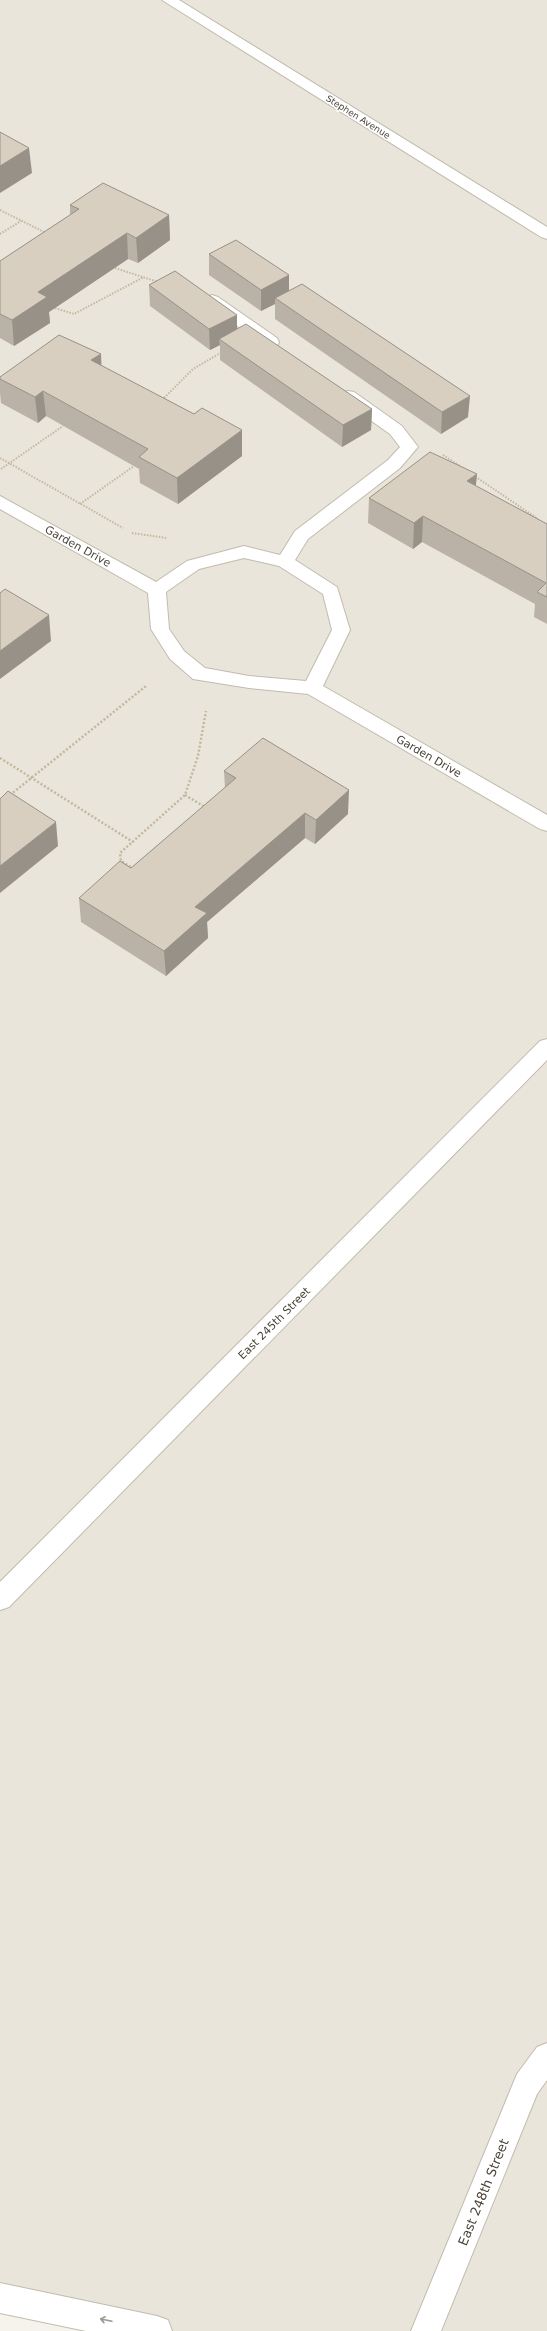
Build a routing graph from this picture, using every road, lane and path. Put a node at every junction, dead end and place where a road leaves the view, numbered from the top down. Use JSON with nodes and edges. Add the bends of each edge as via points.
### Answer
{"nodes":[{"id":1,"x":169,"y":0,"type":"edge"},
{"id":2,"x":0,"y":210,"type":"edge"},
{"id":3,"x":22,"y":220,"type":"junction"},
{"id":4,"x":0,"y":234,"type":"edge"},
{"id":5,"x":48,"y":234,"type":"edge"},
{"id":6,"x":547,"y":234,"type":"edge"},
{"id":7,"x":115,"y":268,"type":"dead end"},
{"id":8,"x":144,"y":278,"type":"junction"},
{"id":9,"x":165,"y":284,"type":"edge"},
{"id":10,"x":197,"y":290,"type":"edge"},
{"id":11,"x":55,"y":308,"type":"dead end"},
{"id":12,"x":228,"y":349,"type":"edge"},
{"id":13,"x":287,"y":353,"type":"edge"},
{"id":14,"x":332,"y":385,"type":"edge"},
{"id":15,"x":155,"y":397,"type":"edge"},
{"id":16,"x":162,"y":400,"type":"junction"},
{"id":17,"x":169,"y":404,"type":"edge"},
{"id":18,"x":63,"y":426,"type":"edge"},
{"id":19,"x":441,"y":453,"type":"dead end"},
{"id":20,"x":0,"y":458,"type":"edge"},
{"id":21,"x":9,"y":463,"type":"junction"},
{"id":22,"x":134,"y":466,"type":"edge"},
{"id":23,"x":0,"y":469,"type":"edge"},
{"id":24,"x":506,"y":496,"type":"junction"},
{"id":25,"x":500,"y":501,"type":"edge"},
{"id":26,"x":0,"y":502,"type":"edge"},
{"id":27,"x":81,"y":504,"type":"junction"},
{"id":28,"x":76,"y":507,"type":"dead end"},
{"id":29,"x":541,"y":521,"type":"edge"},
{"id":30,"x":170,"y":539,"type":"dead end"},
{"id":31,"x":285,"y":562,"type":"junction"},
{"id":32,"x":157,"y":590,"type":"junction"},
{"id":33,"x":146,"y":686,"type":"dead end"},
{"id":34,"x":312,"y":688,"type":"junction"},
{"id":35,"x":206,"y":711,"type":"dead end"},
{"id":36,"x":0,"y":758,"type":"edge"},
{"id":37,"x":31,"y":777,"type":"junction"},
{"id":38,"x":185,"y":795,"type":"junction"},
{"id":39,"x":5,"y":799,"type":"edge"},
{"id":40,"x":209,"y":810,"type":"edge"},
{"id":41,"x":547,"y":824,"type":"edge"},
{"id":42,"x":133,"y":842,"type":"junction"},
{"id":43,"x":138,"y":871,"type":"edge"},
{"id":44,"x":547,"y":1047,"type":"edge"},
{"id":45,"x":0,"y":1599,"type":"edge"},
{"id":46,"x":547,"y":2057,"type":"edge"},
{"id":47,"x":0,"y":2298,"type":"edge"},
{"id":48,"x":158,"y":2331,"type":"edge"},
{"id":49,"x":426,"y":2331,"type":"edge"}],
"edges":[{"from":1,"to":6,"type":"street","name":"Stephen Avenue"},
{"from":2,"to":3,"type":"path"},
{"from":3,"to":4,"type":"path"},
{"from":3,"to":5,"type":"path"},
{"from":7,"to":8,"type":"path"},
{"from":8,"to":9,"type":"path"},
{"from":8,"to":11,"type":"path","via":[[74,314]]},
{"from":10,"to":13,"type":"street"},
{"from":12,"to":16,"type":"path","via":[[193,369]]},
{"from":14,"to":31,"type":"street","via":[[396,430],[409,447],[394,464],[301,535]]},
{"from":15,"to":16,"type":"path"},
{"from":16,"to":17,"type":"path"},
{"from":18,"to":21,"type":"path"},
{"from":19,"to":24,"type":"path"},
{"from":20,"to":21,"type":"path"},
{"from":21,"to":23,"type":"path"},
{"from":21,"to":27,"type":"path"},
{"from":22,"to":27,"type":"path"},
{"from":24,"to":25,"type":"path"},
{"from":24,"to":29,"type":"path"},
{"from":26,"to":32,"type":"street","name":"Garden Drive"},
{"from":27,"to":28,"type":"path"},
{"from":27,"to":30,"type":"path","via":[[134,534]]},
{"from":31,"to":32,"type":"street","via":[[244,552],[194,565]]},
{"from":31,"to":34,"type":"street","via":[[331,591],[342,630]]},
{"from":32,"to":34,"type":"street","name":"Garden Drive","via":[[160,629],[177,655],[200,674]]},
{"from":33,"to":37,"type":"path"},
{"from":34,"to":41,"type":"street","name":"Garden Drive"},
{"from":35,"to":38,"type":"path","via":[[198,756]]},
{"from":36,"to":37,"type":"path"},
{"from":37,"to":39,"type":"path"},
{"from":37,"to":42,"type":"path"},
{"from":38,"to":40,"type":"path"},
{"from":38,"to":42,"type":"path"},
{"from":42,"to":43,"type":"path","via":[[120,852],[121,861]]},
{"from":44,"to":45,"type":"street","name":"East 245th Street"},
{"from":46,"to":49,"type":"street","name":"East 248th Street","via":[[527,2084]]},
{"from":48,"to":47,"type":"street","one_way":true}]}
